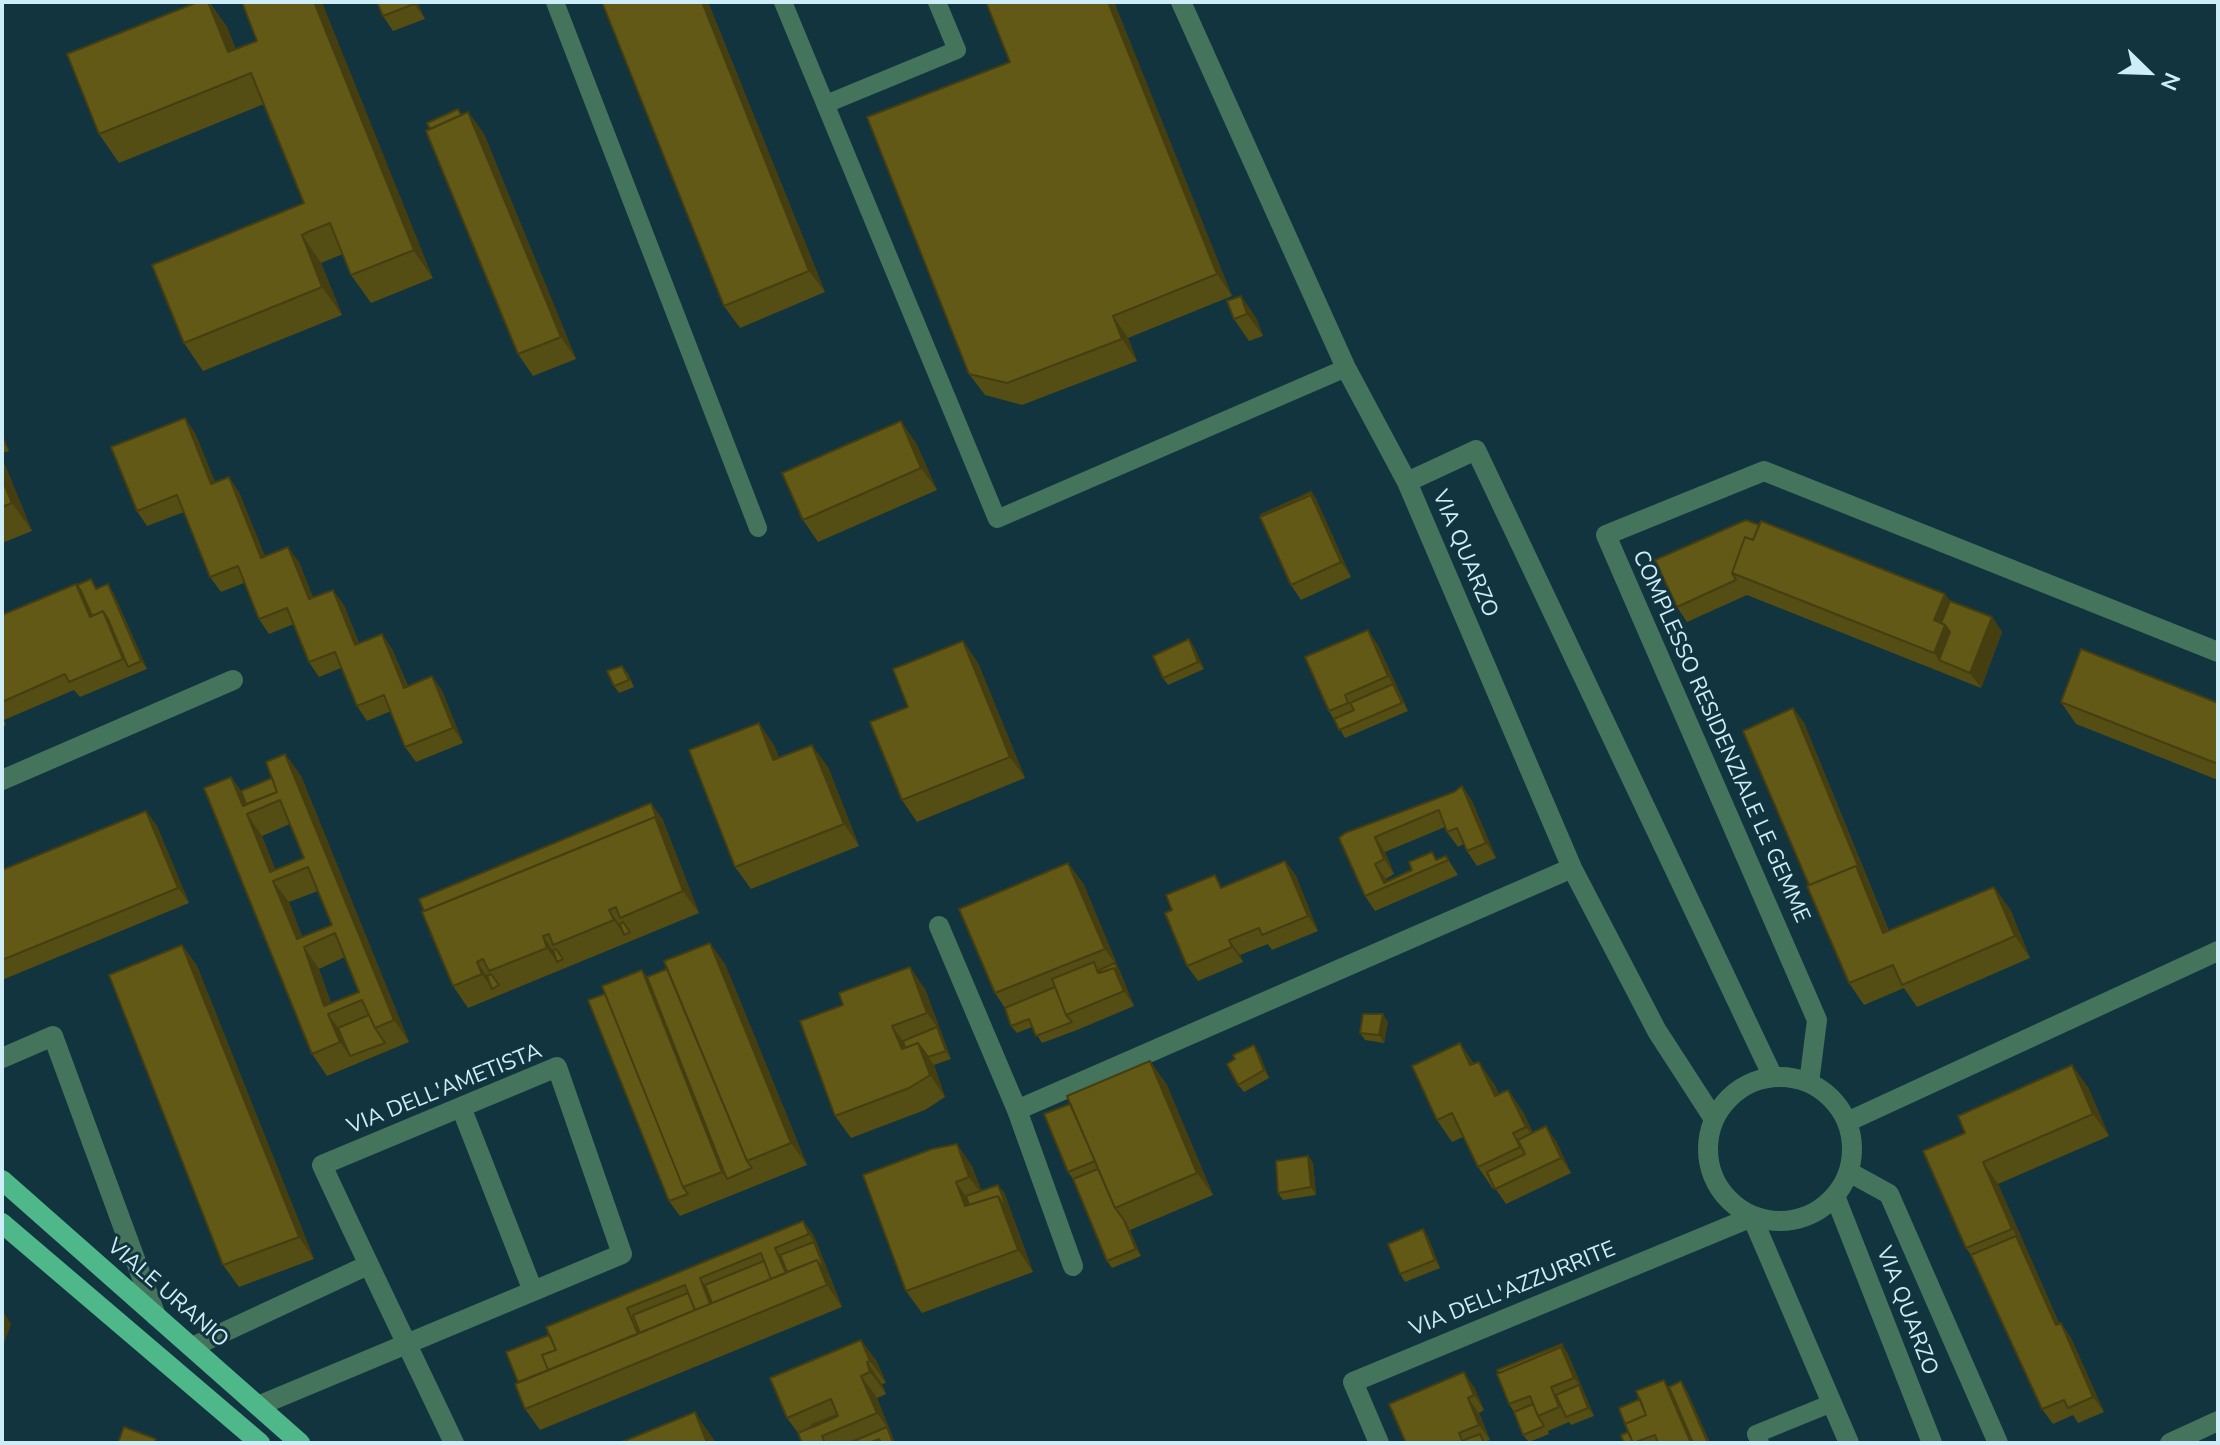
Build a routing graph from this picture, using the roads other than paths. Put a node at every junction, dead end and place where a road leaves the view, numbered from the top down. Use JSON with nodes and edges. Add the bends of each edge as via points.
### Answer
{"nodes":[{"id":1,"x":555,"y":2,"type":"edge"},
{"id":2,"x":783,"y":2,"type":"edge"},
{"id":3,"x":937,"y":2,"type":"edge"},
{"id":4,"x":1181,"y":2,"type":"edge"},
{"id":5,"x":826,"y":104,"type":"junction"},
{"id":6,"x":1346,"y":368,"type":"junction"},
{"id":7,"x":1407,"y":482,"type":"junction"},
{"id":8,"x":758,"y":528,"type":"dead end"},
{"id":9,"x":2218,"y":652,"type":"edge"},
{"id":10,"x":233,"y":680,"type":"dead end"},
{"id":11,"x":2,"y":780,"type":"edge"},
{"id":12,"x":1572,"y":868,"type":"junction"},
{"id":13,"x":939,"y":926,"type":"dead end"},
{"id":14,"x":2218,"y":951,"type":"edge"},
{"id":15,"x":2,"y":1058,"type":"edge"},
{"id":16,"x":1773,"y":1077,"type":"junction"},
{"id":17,"x":1809,"y":1083,"type":"junction"},
{"id":18,"x":461,"y":1107,"type":"junction"},
{"id":19,"x":1017,"y":1110,"type":"junction"},
{"id":20,"x":1714,"y":1119,"type":"junction"},
{"id":21,"x":1847,"y":1122,"type":"junction"},
{"id":22,"x":1849,"y":1172,"type":"junction"},
{"id":23,"x":2,"y":1180,"type":"edge"},
{"id":24,"x":1835,"y":1196,"type":"junction"},
{"id":25,"x":1752,"y":1217,"type":"junction"},
{"id":26,"x":2,"y":1223,"type":"edge"},
{"id":27,"x":368,"y":1265,"type":"junction"},
{"id":28,"x":1073,"y":1266,"type":"dead end"},
{"id":29,"x":533,"y":1291,"type":"junction"},
{"id":30,"x":156,"y":1316,"type":"junction"},
{"id":31,"x":406,"y":1344,"type":"junction"},
{"id":32,"x":192,"y":1347,"type":"junction"},
{"id":33,"x":1832,"y":1403,"type":"junction"},
{"id":34,"x":258,"y":1406,"type":"junction"},
{"id":35,"x":2218,"y":1421,"type":"edge"},
{"id":36,"x":295,"y":1441,"type":"edge"},
{"id":37,"x":260,"y":1443,"type":"edge"},
{"id":38,"x":454,"y":1443,"type":"edge"},
{"id":39,"x":1379,"y":1443,"type":"edge"},
{"id":40,"x":1760,"y":1443,"type":"edge"},
{"id":41,"x":1849,"y":1443,"type":"edge"},
{"id":42,"x":1932,"y":1443,"type":"edge"},
{"id":43,"x":1998,"y":1443,"type":"edge"},
{"id":44,"x":2170,"y":1443,"type":"edge"}],
"edges":[{"from":1,"to":8,"type":"lane"},
{"from":2,"to":5,"type":"lane"},
{"from":3,"to":5,"type":"lane","via":[[957,50]]},
{"from":4,"to":6,"type":"street","name":"VIA QUARZO"},
{"from":5,"to":6,"type":"lane","via":[[997,519]]},
{"from":6,"to":7,"type":"street","name":"VIA QUARZO"},
{"from":7,"to":12,"type":"street","name":"VIA QUARZO"},
{"from":7,"to":16,"type":"street","via":[[1476,450]]},
{"from":9,"to":17,"type":"street","name":"COMPLESSO RESIDENZIALE LE GEMME","via":[[1764,471],[1606,535],[1817,1020]]},
{"from":10,"to":11,"type":"street"},
{"from":12,"to":19,"type":"street"},
{"from":12,"to":20,"type":"street","name":"VIA QUARZO","via":[[1657,1031]]},
{"from":13,"to":19,"type":"street"},
{"from":14,"to":21,"type":"street"},
{"from":15,"to":30,"type":"street","via":[[53,1036]]},
{"from":16,"to":17,"type":"street"},
{"from":16,"to":20,"type":"street","via":[[1728,1098]]},
{"from":17,"to":21,"type":"street","via":[[1838,1105]]},
{"from":18,"to":27,"type":"street","name":"VIA DELL'AMETISTA","via":[[322,1165]]},
{"from":18,"to":29,"type":"street"},
{"from":18,"to":29,"type":"street","name":"VIA DELL'AMETISTA","via":[[557,1067],[622,1254]]},
{"from":19,"to":28,"type":"street"},
{"from":20,"to":25,"type":"street","via":[[1709,1165],[1717,1186]]},
{"from":21,"to":22,"type":"street"},
{"from":22,"to":24,"type":"street"},
{"from":22,"to":43,"type":"street","via":[[1889,1194]]},
{"from":23,"to":30,"type":"main road","name":"VIALE URANIO"},
{"from":24,"to":25,"type":"street","via":[[1797,1220]]},
{"from":24,"to":42,"type":"street","name":"VIA QUARZO"},
{"from":25,"to":33,"type":"street"},
{"from":25,"to":39,"type":"street","name":"VIA DELL'AZZURRITE","via":[[1353,1382]]},
{"from":26,"to":37,"type":"main road"},
{"from":27,"to":31,"type":"street","name":"VIA DELL'AMETISTA"},
{"from":27,"to":32,"type":"street"},
{"from":29,"to":31,"type":"street","name":"VIA DELL'AMETISTA"},
{"from":30,"to":32,"type":"main road","name":"VIALE URANIO"},
{"from":31,"to":34,"type":"street","name":"VIA DELL'AMETISTA"},
{"from":31,"to":38,"type":"street"},
{"from":32,"to":34,"type":"main road","name":"VIALE URANIO"},
{"from":33,"to":40,"type":"lane","via":[[1756,1434]]},
{"from":33,"to":41,"type":"street"},
{"from":34,"to":36,"type":"main road","name":"VIALE URANIO"},
{"from":35,"to":44,"type":"street"}]}
